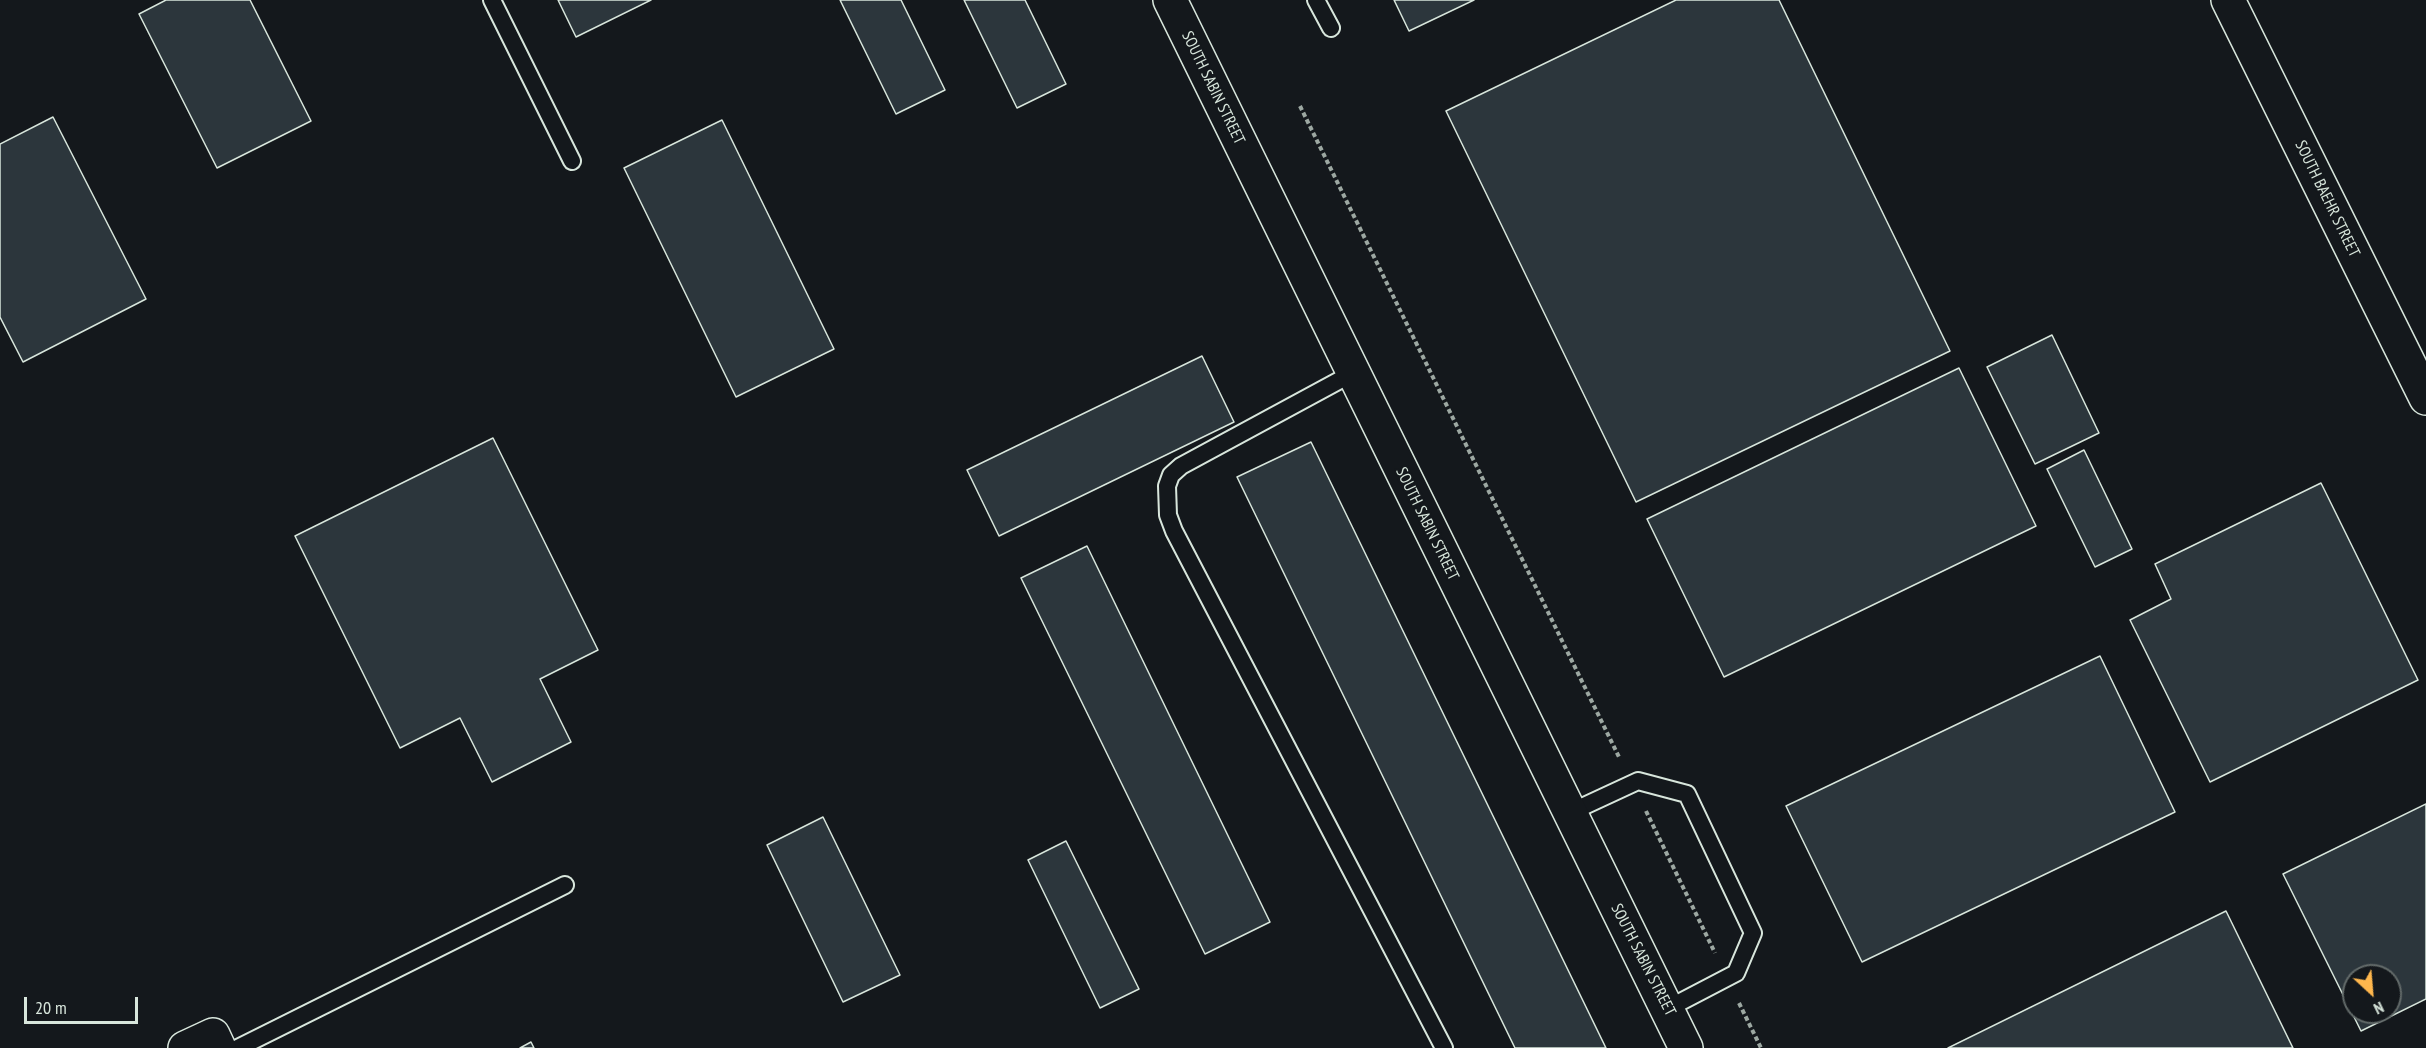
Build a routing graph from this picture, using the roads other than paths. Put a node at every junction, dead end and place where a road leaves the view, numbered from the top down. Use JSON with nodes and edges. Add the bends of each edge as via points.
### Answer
{"nodes":[{"id":1,"x":492,"y":0,"type":"edge"},
{"id":2,"x":1170,"y":0,"type":"edge"},
{"id":3,"x":1316,"y":0,"type":"edge"},
{"id":4,"x":2228,"y":0,"type":"edge"},
{"id":5,"x":1330,"y":28,"type":"dead end"},
{"id":6,"x":572,"y":161,"type":"dead end"},
{"id":7,"x":1353,"y":373,"type":"junction"},
{"id":8,"x":2426,"y":398,"type":"edge"},
{"id":9,"x":1569,"y":813,"type":"junction"},
{"id":10,"x":565,"y":885,"type":"dead end"},
{"id":11,"x":1667,"y":1009,"type":"junction"},
{"id":12,"x":214,"y":1045,"type":"edge"},
{"id":13,"x":1444,"y":1048,"type":"edge"},
{"id":14,"x":1686,"y":1048,"type":"edge"}],
"edges":[{"from":1,"to":6,"type":"lane"},
{"from":2,"to":7,"type":"street","name":"SOUTH SABIN STREET"},
{"from":3,"to":5,"type":"lane"},
{"from":4,"to":8,"type":"street","name":"SOUTH BAEHR STREET"},
{"from":7,"to":9,"type":"street","name":"SOUTH SABIN STREET"},
{"from":7,"to":13,"type":"lane","via":[[1181,466],[1171,475],[1167,486],[1168,515]]},
{"from":9,"to":11,"type":"street","name":"SOUTH SABIN STREET"},
{"from":9,"to":11,"type":"lane","via":[[1638,781],[1687,794],[1753,933],[1736,973]]},
{"from":10,"to":12,"type":"lane"},
{"from":11,"to":14,"type":"street","name":"SOUTH SABIN STREET"}]}
